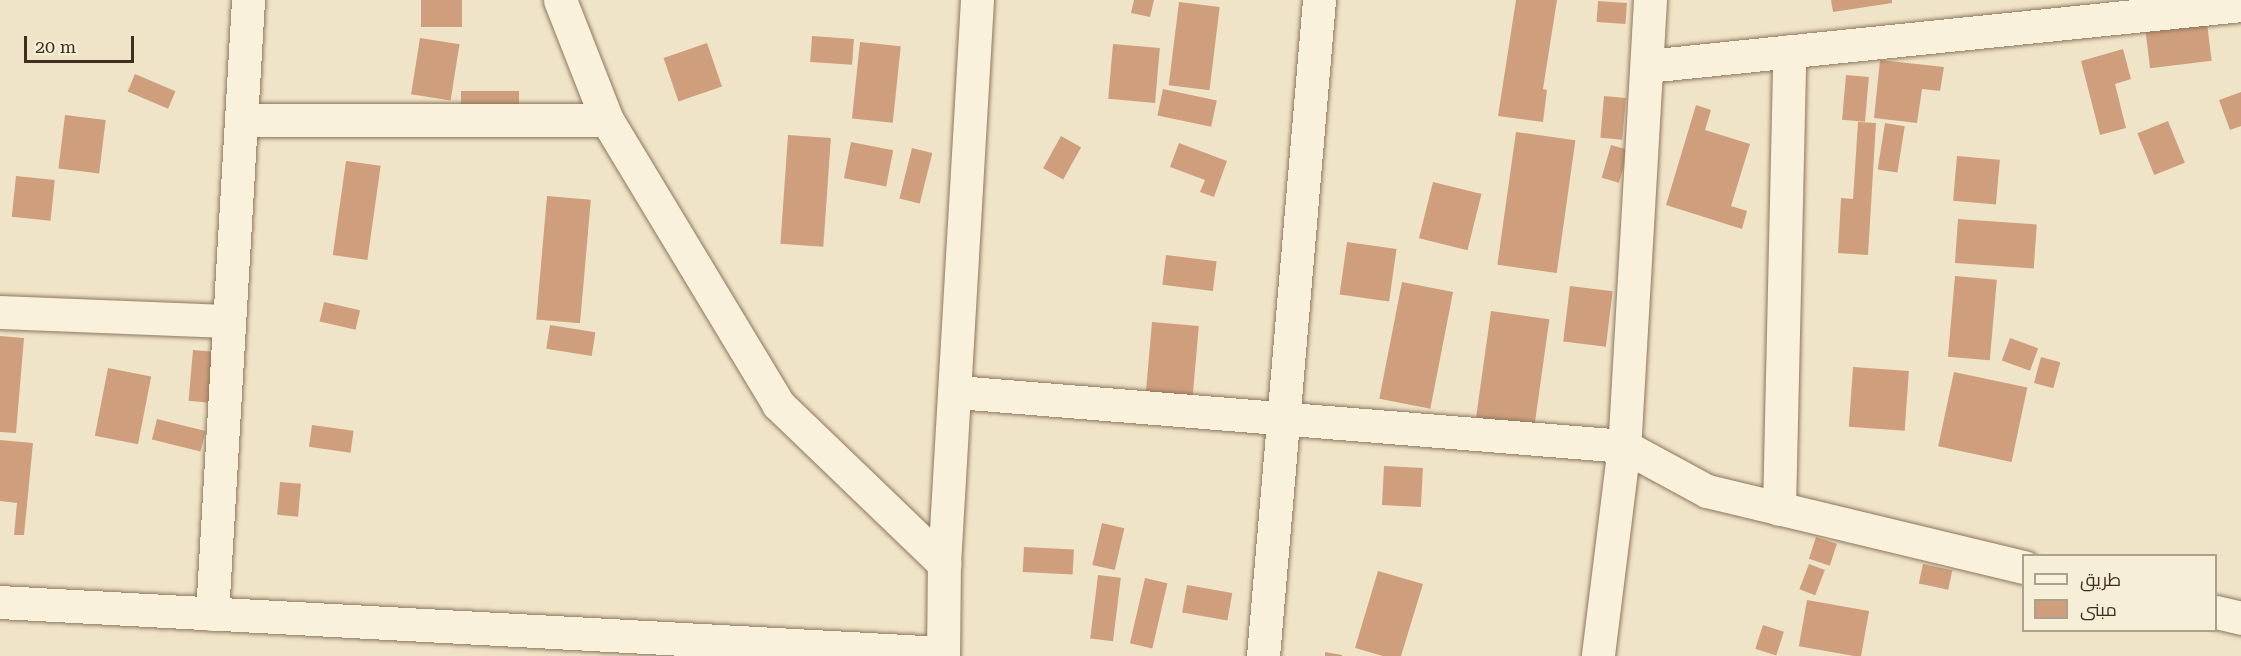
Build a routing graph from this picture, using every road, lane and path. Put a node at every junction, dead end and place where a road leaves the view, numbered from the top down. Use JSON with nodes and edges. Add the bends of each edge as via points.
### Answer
{"nodes":[{"id":1,"x":248,"y":0,"type":"edge"},
{"id":2,"x":560,"y":0,"type":"edge"},
{"id":3,"x":977,"y":0,"type":"edge"},
{"id":4,"x":1319,"y":0,"type":"edge"},
{"id":5,"x":1650,"y":0,"type":"edge"},
{"id":6,"x":2241,"y":5,"type":"edge"},
{"id":7,"x":1789,"y":51,"type":"junction"},
{"id":8,"x":1647,"y":66,"type":"junction"},
{"id":9,"x":241,"y":120,"type":"junction"},
{"id":10,"x":607,"y":120,"type":"junction"},
{"id":11,"x":0,"y":312,"type":"edge"},
{"id":12,"x":229,"y":321,"type":"junction"},
{"id":13,"x":957,"y":392,"type":"junction"},
{"id":14,"x":1284,"y":418,"type":"junction"},
{"id":15,"x":1624,"y":446,"type":"junction"},
{"id":16,"x":1779,"y":509,"type":"junction"},
{"id":17,"x":944,"y":564,"type":"junction"},
{"id":18,"x":2022,"y":567,"type":"edge"},
{"id":19,"x":0,"y":602,"type":"edge"},
{"id":20,"x":2217,"y":612,"type":"edge"},
{"id":21,"x":212,"y":614,"type":"junction"},
{"id":22,"x":2241,"y":618,"type":"edge"},
{"id":23,"x":560,"y":645,"type":"edge"},
{"id":24,"x":943,"y":654,"type":"edge"},
{"id":25,"x":1263,"y":656,"type":"edge"},
{"id":26,"x":1598,"y":656,"type":"edge"}],
"edges":[{"from":1,"to":9,"type":"street"},
{"from":2,"to":10,"type":"street"},
{"from":3,"to":13,"type":"street"},
{"from":4,"to":14,"type":"street"},
{"from":5,"to":8,"type":"street"},
{"from":6,"to":7,"type":"street"},
{"from":7,"to":8,"type":"street"},
{"from":7,"to":16,"type":"street"},
{"from":8,"to":15,"type":"street"},
{"from":9,"to":10,"type":"street"},
{"from":9,"to":12,"type":"street"},
{"from":10,"to":17,"type":"street","via":[[778,404]]},
{"from":11,"to":12,"type":"street"},
{"from":12,"to":21,"type":"street"},
{"from":13,"to":14,"type":"street"},
{"from":13,"to":17,"type":"street"},
{"from":14,"to":15,"type":"street"},
{"from":14,"to":25,"type":"street"},
{"from":15,"to":16,"type":"street","via":[[1707,491]]},
{"from":15,"to":26,"type":"street"},
{"from":16,"to":18,"type":"street"},
{"from":17,"to":24,"type":"street"},
{"from":19,"to":21,"type":"street"},
{"from":20,"to":22,"type":"street"},
{"from":21,"to":23,"type":"street"},
{"from":23,"to":24,"type":"street"}]}
